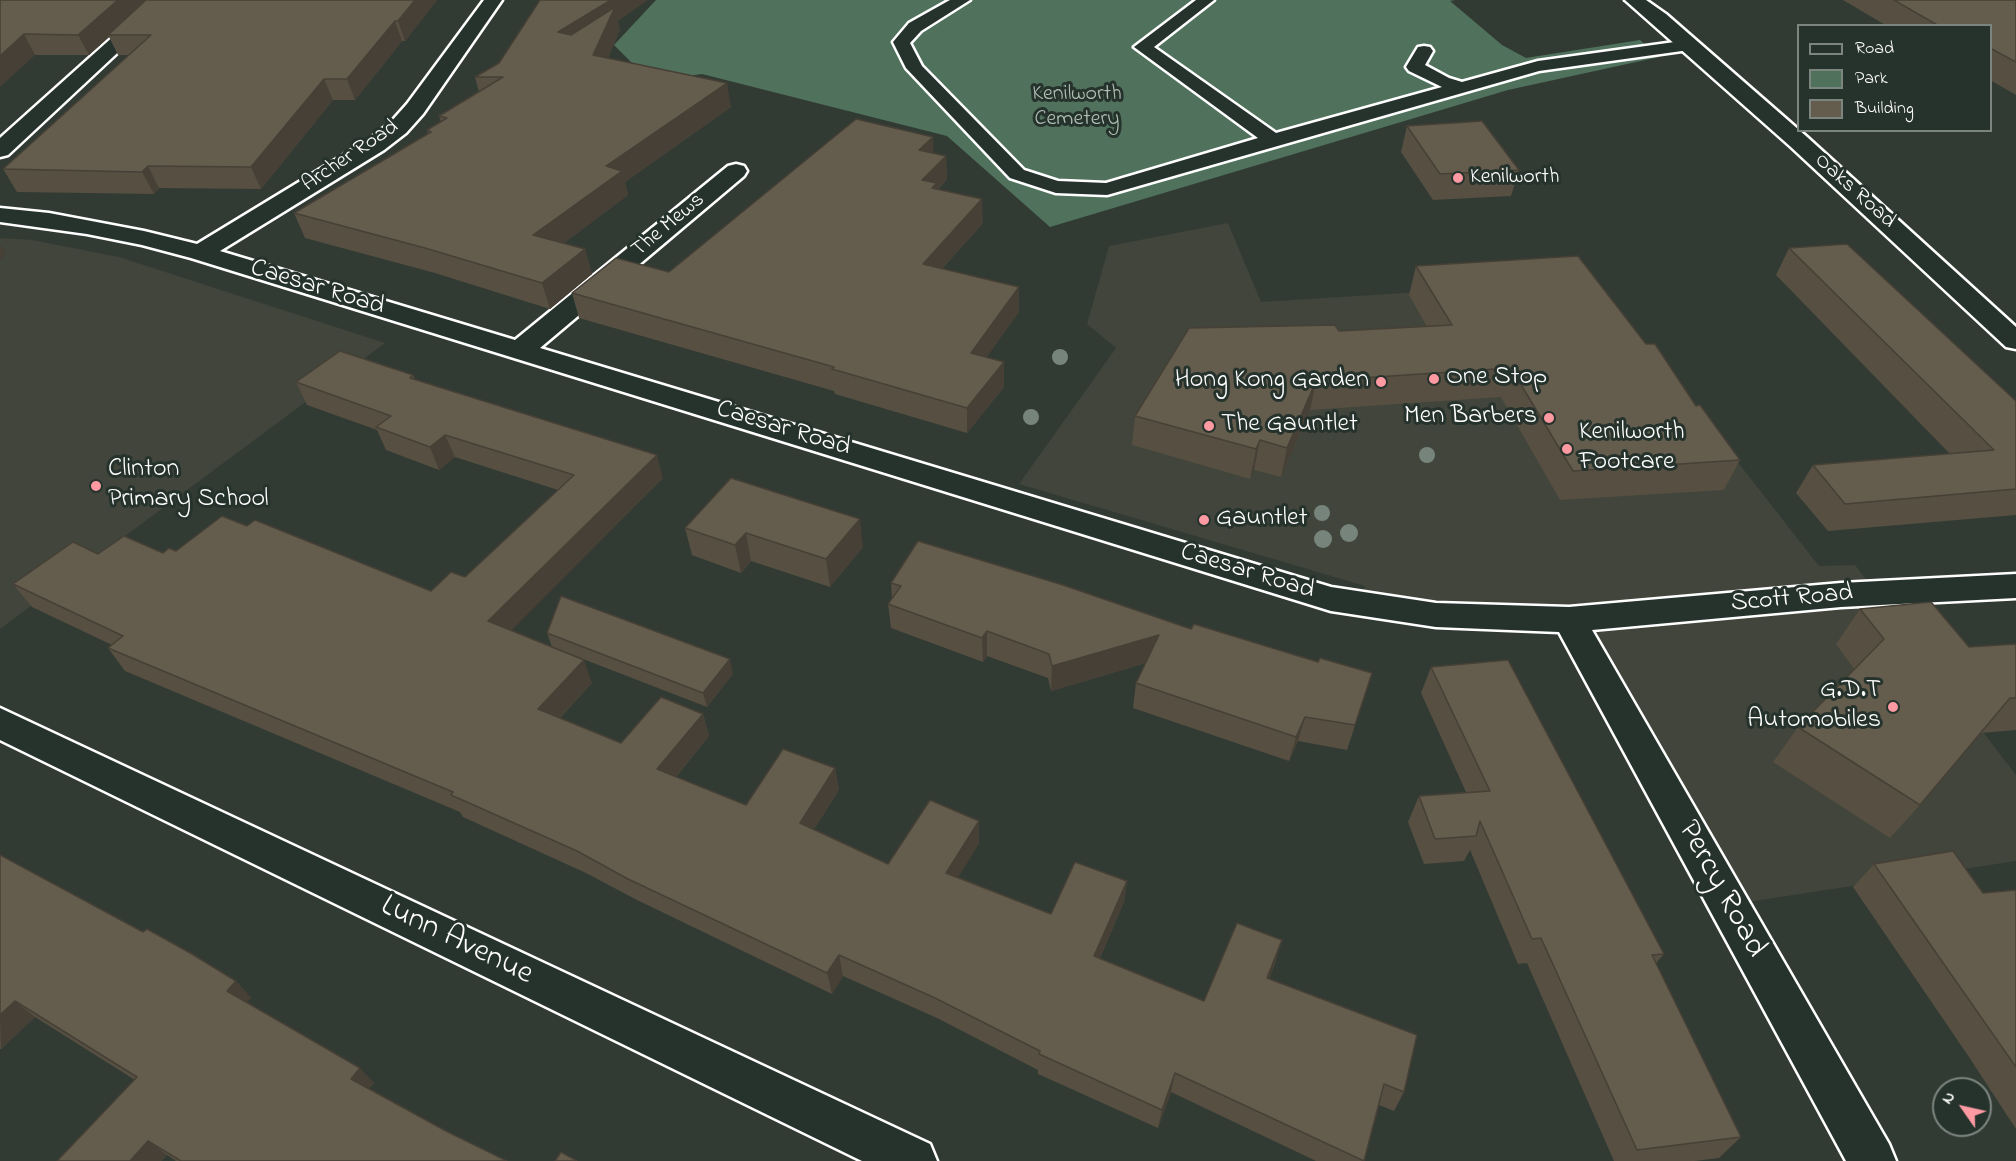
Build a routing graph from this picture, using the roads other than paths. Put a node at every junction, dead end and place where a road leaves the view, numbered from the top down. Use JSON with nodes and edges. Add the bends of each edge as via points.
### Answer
{"nodes":[{"id":1,"x":165,"y":0,"type":"edge"},
{"id":2,"x":494,"y":0,"type":"edge"},
{"id":3,"x":962,"y":0,"type":"edge"},
{"id":4,"x":1206,"y":0,"type":"edge"},
{"id":5,"x":1634,"y":0,"type":"edge"},
{"id":6,"x":1689,"y":45,"type":"junction"},
{"id":7,"x":1424,"y":51,"type":"dead end"},
{"id":8,"x":1462,"y":87,"type":"junction"},
{"id":9,"x":1273,"y":140,"type":"junction"},
{"id":10,"x":0,"y":150,"type":"edge"},
{"id":11,"x":736,"y":171,"type":"dead end"},
{"id":12,"x":0,"y":214,"type":"edge"},
{"id":13,"x":200,"y":253,"type":"junction"},
{"id":14,"x":2016,"y":341,"type":"edge"},
{"id":15,"x":519,"y":351,"type":"junction"},
{"id":16,"x":2016,"y":586,"type":"edge"},
{"id":17,"x":1569,"y":620,"type":"junction"},
{"id":18,"x":0,"y":723,"type":"edge"},
{"id":19,"x":913,"y":1161,"type":"edge"},
{"id":20,"x":1872,"y":1161,"type":"edge"}],
"edges":[{"from":1,"to":10,"type":"street"},
{"from":2,"to":13,"type":"street","name":"Archer Road","via":[[398,128]]},
{"from":3,"to":9,"type":"lane","via":[[915,27],[901,42],[915,68],[1017,174],[1056,187],[1107,189]]},
{"from":4,"to":9,"type":"lane","via":[[1143,47]]},
{"from":5,"to":6,"type":"street","name":"Oaks Road"},
{"from":6,"to":8,"type":"lane","via":[[1538,66]]},
{"from":6,"to":14,"type":"street","name":"Oaks Road"},
{"from":7,"to":8,"type":"lane","via":[[1415,67]]},
{"from":8,"to":9,"type":"lane"},
{"from":11,"to":15,"type":"street","name":"The Mews"},
{"from":12,"to":13,"type":"street","name":"Caesar Road","via":[[110,231]]},
{"from":13,"to":15,"type":"street","name":"Caesar Road"},
{"from":15,"to":17,"type":"street","name":"Caesar Road","via":[[1331,599],[1436,615]]},
{"from":16,"to":17,"type":"street","name":"Scott Road","via":[[1841,595]]},
{"from":17,"to":20,"type":"street","name":"Percy Road"},
{"from":18,"to":19,"type":"street","name":"Lunn Avenue"}]}
